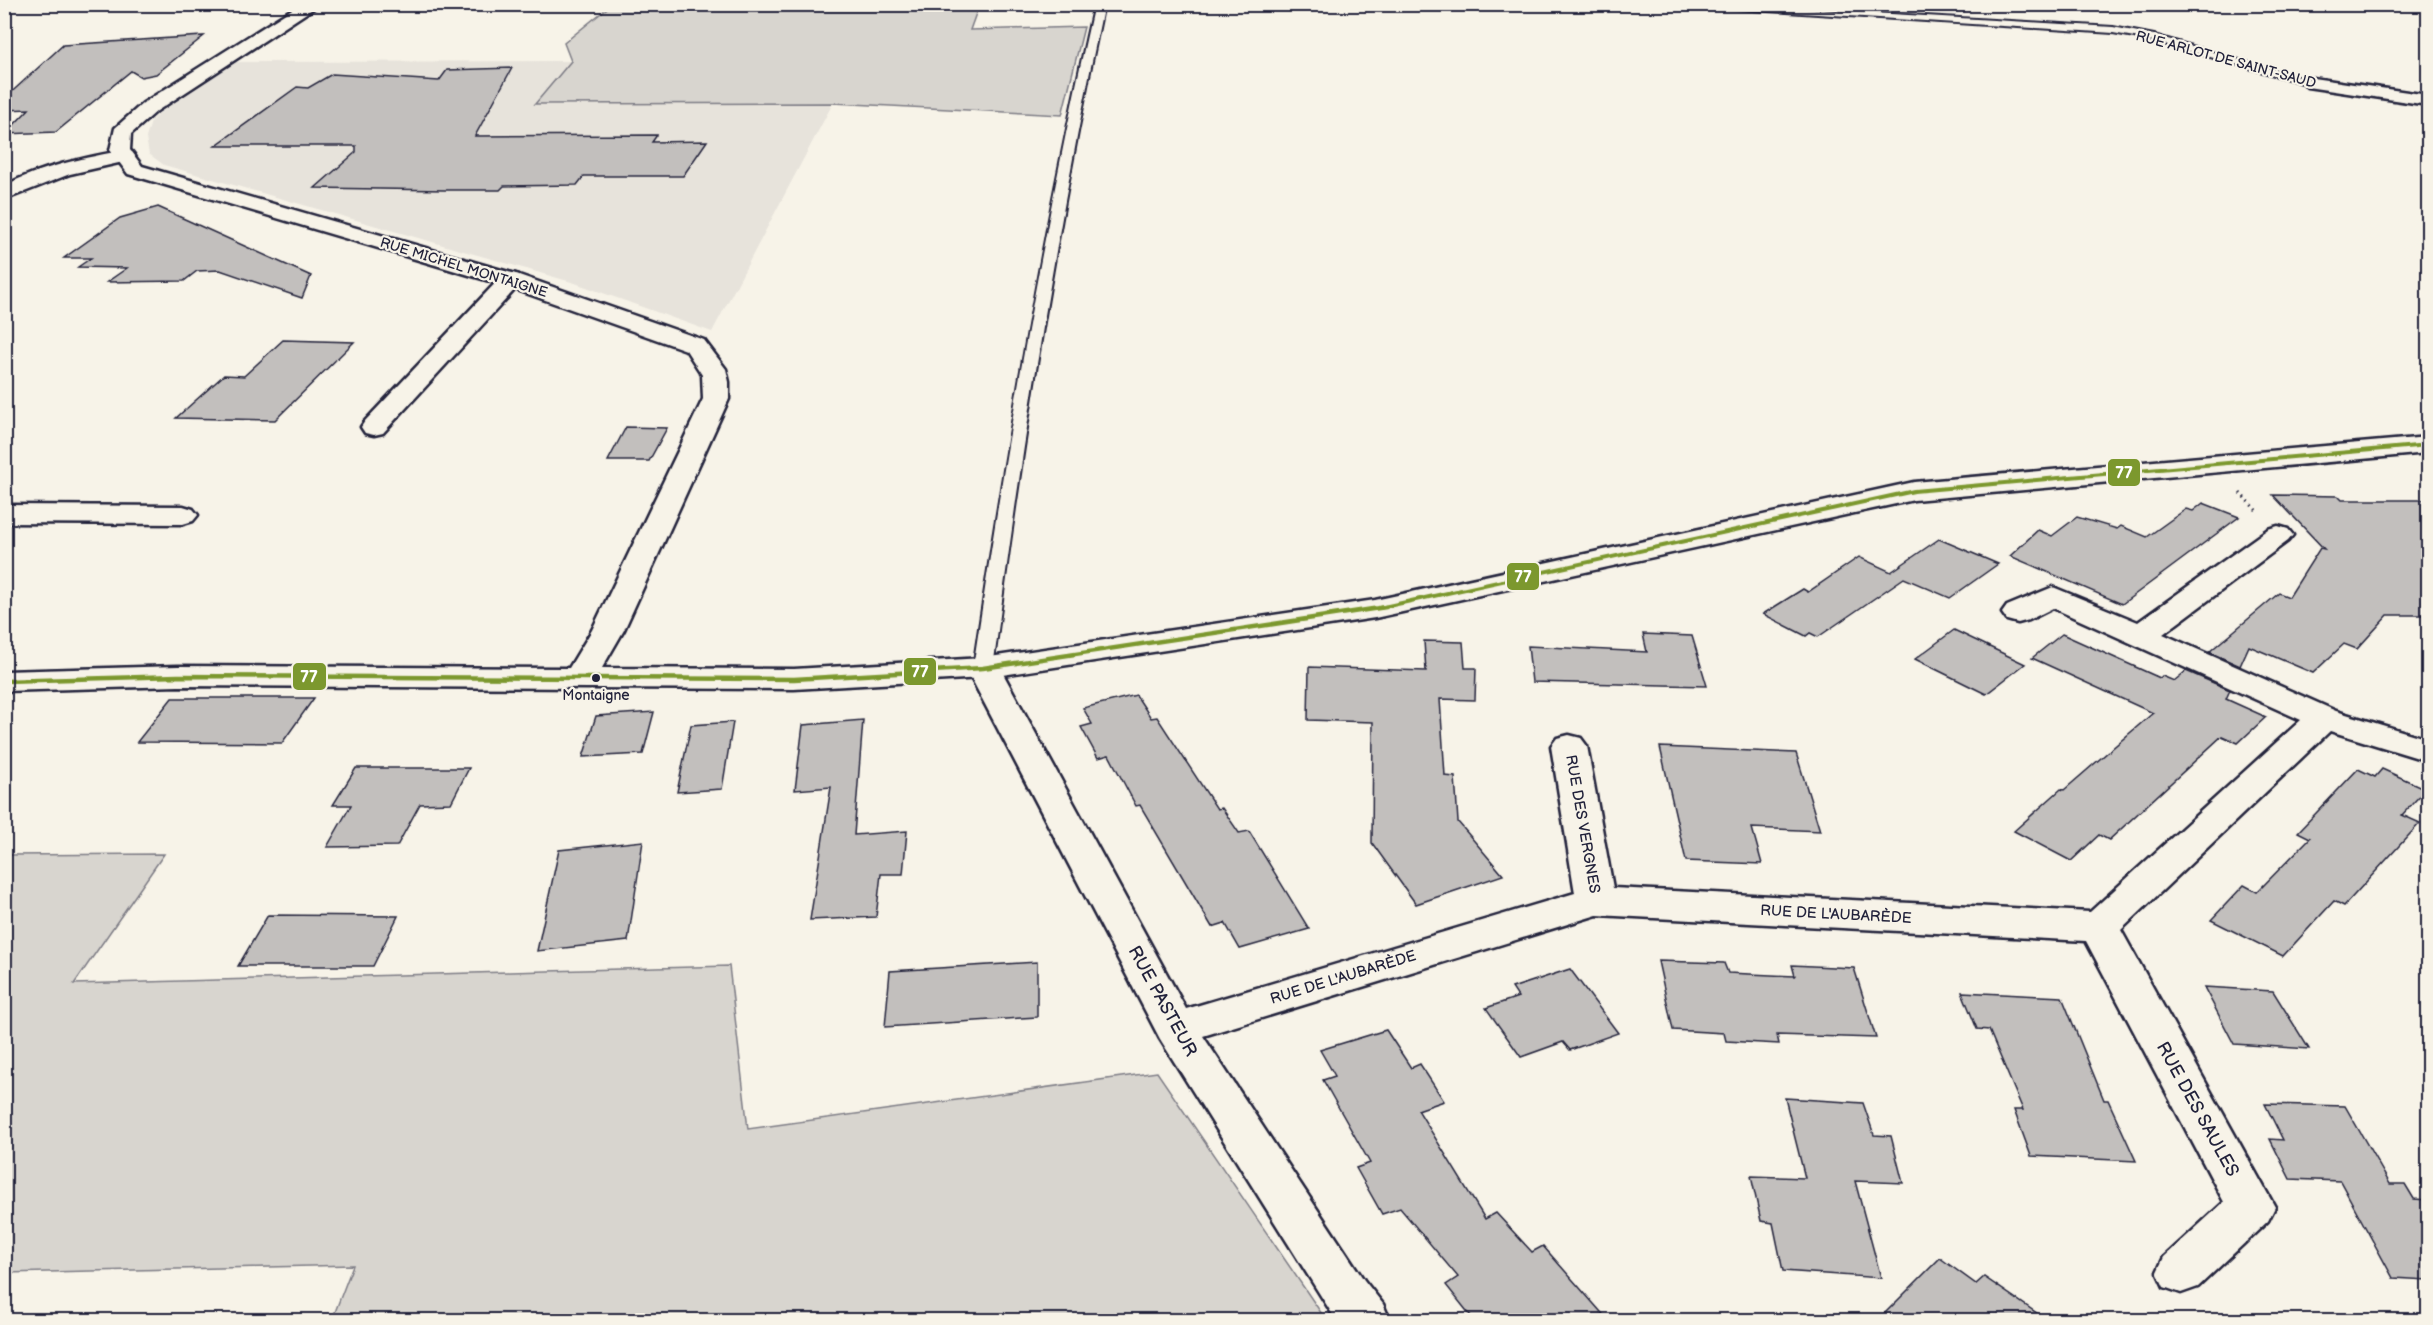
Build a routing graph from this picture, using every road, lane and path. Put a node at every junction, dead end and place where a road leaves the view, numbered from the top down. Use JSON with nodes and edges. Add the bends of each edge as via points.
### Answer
{"nodes":[{"id":1,"x":312,"y":4,"type":"edge"},
{"id":2,"x":1099,"y":4,"type":"edge"},
{"id":3,"x":1664,"y":4,"type":"edge"},
{"id":4,"x":2313,"y":83,"type":"joint"},
{"id":5,"x":2428,"y":100,"type":"edge"},
{"id":6,"x":125,"y":156,"type":"junction"},
{"id":7,"x":4,"y":194,"type":"edge"},
{"id":8,"x":511,"y":280,"type":"junction"},
{"id":9,"x":374,"y":427,"type":"dead end"},
{"id":10,"x":2428,"y":445,"type":"edge"},
{"id":11,"x":2213,"y":463,"type":"junction"},
{"id":12,"x":4,"y":514,"type":"edge"},
{"id":13,"x":183,"y":515,"type":"dead end"},
{"id":14,"x":2278,"y":535,"type":"joint"},
{"id":15,"x":2018,"y":613,"type":"dead end"},
{"id":16,"x":2142,"y":634,"type":"junction"},
{"id":17,"x":983,"y":668,"type":"junction"},
{"id":18,"x":580,"y":678,"type":"junction"},
{"id":19,"x":4,"y":681,"type":"edge"},
{"id":20,"x":2324,"y":718,"type":"junction"},
{"id":21,"x":1569,"y":746,"type":"dead end"},
{"id":22,"x":2428,"y":750,"type":"edge"},
{"id":23,"x":1596,"y":901,"type":"junction"},
{"id":24,"x":2099,"y":927,"type":"junction"},
{"id":25,"x":1175,"y":1028,"type":"junction"},
{"id":26,"x":2181,"y":1272,"type":"dead end"},
{"id":27,"x":1365,"y":1320,"type":"edge"}],
"edges":[{"from":1,"to":6,"type":"street","via":[[150,107],[122,132],[120,150]]},
{"from":2,"to":17,"type":"lane","via":[[1047,254],[1010,471]]},
{"from":3,"to":4,"type":"lane","name":"RUE ARLOT DE SAINT-SAUD","via":[[2114,30]]},
{"from":4,"to":5,"type":"street","name":"RUE ARLOT DE SAINT-SAUD"},
{"from":6,"to":7,"type":"street","via":[[59,169]]},
{"from":6,"to":8,"type":"street","name":"RUE MICHEL MONTAIGNE","via":[[135,170]]},
{"from":8,"to":9,"type":"street"},
{"from":8,"to":18,"type":"street","name":"RUE MICHEL MONTAIGNE","via":[[695,345],[718,380],[711,410],[608,630]]},
{"from":10,"to":11,"type":"street"},
{"from":11,"to":14,"type":"path"},
{"from":11,"to":17,"type":"street","via":[[1914,491],[1375,609]]},
{"from":12,"to":13,"type":"street"},
{"from":14,"to":16,"type":"street"},
{"from":15,"to":16,"type":"street","via":[[2053,596]]},
{"from":16,"to":20,"type":"street"},
{"from":17,"to":18,"type":"street","via":[[794,679]]},
{"from":17,"to":25,"type":"street","name":"RUE PASTEUR"},
{"from":18,"to":19,"type":"street","via":[[178,676]]},
{"from":20,"to":22,"type":"street"},
{"from":20,"to":24,"type":"street"},
{"from":21,"to":23,"type":"street","name":"RUE DES VERGNES"},
{"from":23,"to":24,"type":"street","name":"RUE DE L'AUBARÈDE"},
{"from":23,"to":25,"type":"street","name":"RUE DE L'AUBARÈDE"},
{"from":24,"to":26,"type":"street","name":"RUE DES SAULES","via":[[2251,1207]]},
{"from":25,"to":27,"type":"street","name":"RUE PASTEUR"}]}
